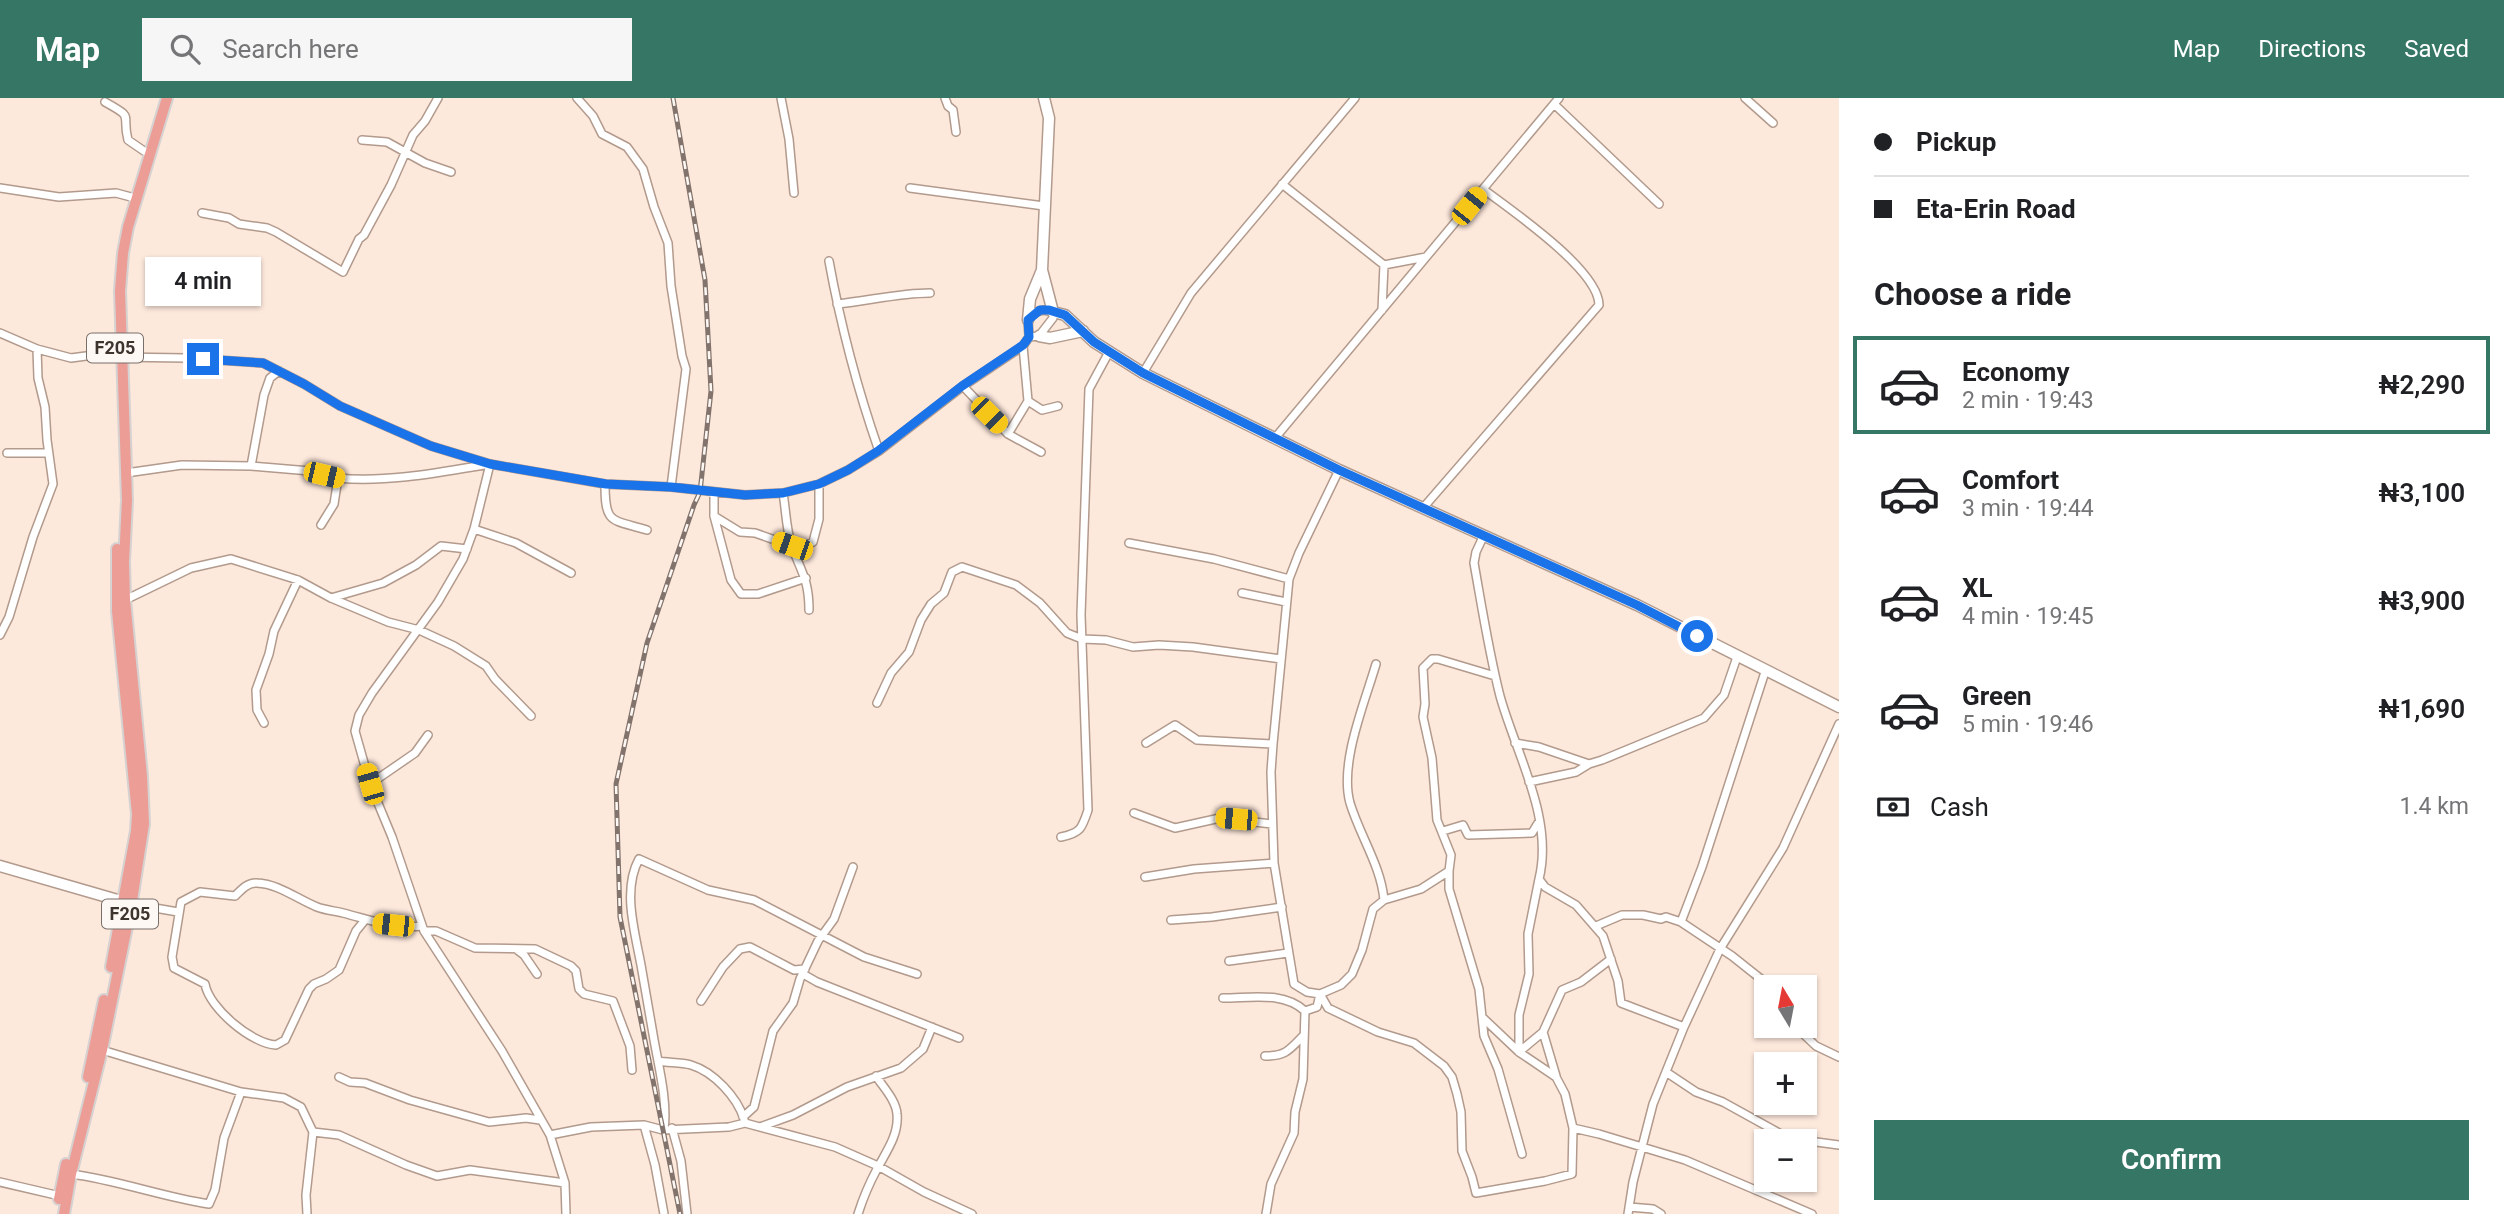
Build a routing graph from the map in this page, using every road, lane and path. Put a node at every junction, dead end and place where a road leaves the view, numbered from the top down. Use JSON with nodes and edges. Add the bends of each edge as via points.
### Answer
{"nodes":[{"id":1,"x":161,"y":98,"type":"edge"},
{"id":2,"x":167,"y":98,"type":"edge"},
{"id":3,"x":438,"y":98,"type":"edge"},
{"id":4,"x":577,"y":98,"type":"edge"},
{"id":5,"x":781,"y":98,"type":"edge"},
{"id":6,"x":945,"y":98,"type":"edge"},
{"id":7,"x":1044,"y":98,"type":"edge"},
{"id":8,"x":1355,"y":98,"type":"edge"},
{"id":9,"x":1745,"y":98,"type":"edge"},
{"id":10,"x":1557,"y":101,"type":"edge"},
{"id":11,"x":105,"y":102,"type":"dead end"},
{"id":12,"x":1773,"y":123,"type":"dead end"},
{"id":13,"x":956,"y":132,"type":"dead end"},
{"id":14,"x":362,"y":140,"type":"dead end"},
{"id":15,"x":144,"y":151,"type":"junction"},
{"id":16,"x":407,"y":151,"type":"junction"},
{"id":17,"x":451,"y":172,"type":"dead end"},
{"id":18,"x":1282,"y":184,"type":"junction"},
{"id":19,"x":0,"y":188,"type":"edge"},
{"id":20,"x":910,"y":188,"type":"dead end"},
{"id":21,"x":1483,"y":188,"type":"junction"},
{"id":22,"x":794,"y":193,"type":"dead end"},
{"id":23,"x":131,"y":197,"type":"junction"},
{"id":24,"x":1659,"y":204,"type":"dead end"},
{"id":25,"x":1044,"y":206,"type":"junction"},
{"id":26,"x":202,"y":213,"type":"dead end"},
{"id":27,"x":1426,"y":257,"type":"junction"},
{"id":28,"x":829,"y":261,"type":"dead end"},
{"id":29,"x":1384,"y":265,"type":"junction"},
{"id":30,"x":1042,"y":270,"type":"junction"},
{"id":31,"x":930,"y":293,"type":"dead end"},
{"id":32,"x":837,"y":304,"type":"junction"},
{"id":33,"x":1382,"y":311,"type":"junction"},
{"id":34,"x":1053,"y":312,"type":"junction"},
{"id":35,"x":1028,"y":320,"type":"junction"},
{"id":36,"x":1083,"y":331,"type":"junction"},
{"id":37,"x":0,"y":333,"type":"edge"},
{"id":38,"x":1034,"y":337,"type":"junction"},
{"id":39,"x":1023,"y":345,"type":"junction"},
{"id":40,"x":37,"y":349,"type":"junction"},
{"id":41,"x":1109,"y":352,"type":"junction"},
{"id":42,"x":118,"y":357,"type":"junction"},
{"id":43,"x":279,"y":371,"type":"junction"},
{"id":44,"x":1143,"y":373,"type":"junction"},
{"id":45,"x":962,"y":386,"type":"junction"},
{"id":46,"x":1028,"y":401,"type":"junction"},
{"id":47,"x":1058,"y":406,"type":"dead end"},
{"id":48,"x":1008,"y":434,"type":"junction"},
{"id":49,"x":1275,"y":438,"type":"junction"},
{"id":50,"x":878,"y":451,"type":"junction"},
{"id":51,"x":1041,"y":452,"type":"dead end"},
{"id":52,"x":7,"y":453,"type":"dead end"},
{"id":53,"x":48,"y":453,"type":"junction"},
{"id":54,"x":490,"y":464,"type":"junction"},
{"id":55,"x":251,"y":466,"type":"junction"},
{"id":56,"x":1339,"y":470,"type":"junction"},
{"id":57,"x":127,"y":473,"type":"junction"},
{"id":58,"x":338,"y":478,"type":"junction"},
{"id":59,"x":606,"y":484,"type":"junction"},
{"id":60,"x":819,"y":484,"type":"junction"},
{"id":61,"x":671,"y":487,"type":"junction"},
{"id":62,"x":714,"y":493,"type":"junction"},
{"id":63,"x":783,"y":493,"type":"junction"},
{"id":64,"x":1423,"y":508,"type":"junction"},
{"id":65,"x":714,"y":516,"type":"junction"},
{"id":66,"x":321,"y":525,"type":"dead end"},
{"id":67,"x":474,"y":529,"type":"junction"},
{"id":68,"x":647,"y":530,"type":"dead end"},
{"id":69,"x":1483,"y":537,"type":"junction"},
{"id":70,"x":1129,"y":543,"type":"dead end"},
{"id":71,"x":792,"y":546,"type":"junction"},
{"id":72,"x":467,"y":549,"type":"junction"},
{"id":73,"x":571,"y":573,"type":"dead end"},
{"id":74,"x":806,"y":578,"type":"junction"},
{"id":75,"x":1289,"y":579,"type":"junction"},
{"id":76,"x":298,"y":580,"type":"junction"},
{"id":77,"x":1242,"y":593,"type":"dead end"},
{"id":78,"x":331,"y":598,"type":"junction"},
{"id":79,"x":1286,"y":602,"type":"junction"},
{"id":80,"x":122,"y":606,"type":"junction"},
{"id":81,"x":809,"y":610,"type":"dead end"},
{"id":82,"x":419,"y":629,"type":"junction"},
{"id":83,"x":0,"y":635,"type":"edge"},
{"id":84,"x":1082,"y":639,"type":"junction"},
{"id":85,"x":1737,"y":657,"type":"junction"},
{"id":86,"x":1281,"y":659,"type":"junction"},
{"id":87,"x":1376,"y":664,"type":"dead end"},
{"id":88,"x":1765,"y":672,"type":"junction"},
{"id":89,"x":1495,"y":676,"type":"junction"},
{"id":90,"x":877,"y":703,"type":"dead end"},
{"id":91,"x":1839,"y":707,"type":"edge"},
{"id":92,"x":531,"y":716,"type":"dead end"},
{"id":93,"x":264,"y":723,"type":"dead end"},
{"id":94,"x":1839,"y":724,"type":"edge"},
{"id":95,"x":428,"y":735,"type":"dead end"},
{"id":96,"x":1146,"y":743,"type":"dead end"},
{"id":97,"x":1515,"y":743,"type":"junction"},
{"id":98,"x":1273,"y":744,"type":"junction"},
{"id":99,"x":1589,"y":764,"type":"junction"},
{"id":100,"x":1529,"y":782,"type":"junction"},
{"id":101,"x":370,"y":784,"type":"junction"},
{"id":102,"x":1134,"y":813,"type":"dead end"},
{"id":103,"x":1539,"y":822,"type":"junction"},
{"id":104,"x":1272,"y":824,"type":"junction"},
{"id":105,"x":1443,"y":831,"type":"junction"},
{"id":106,"x":1061,"y":837,"type":"dead end"},
{"id":107,"x":1274,"y":863,"type":"junction"},
{"id":108,"x":0,"y":866,"type":"edge"},
{"id":109,"x":853,"y":867,"type":"dead end"},
{"id":110,"x":1449,"y":871,"type":"junction"},
{"id":111,"x":1145,"y":877,"type":"dead end"},
{"id":112,"x":1539,"y":879,"type":"junction"},
{"id":113,"x":1384,"y":901,"type":"junction"},
{"id":114,"x":128,"y":903,"type":"junction"},
{"id":115,"x":1282,"y":907,"type":"junction"},
{"id":116,"x":178,"y":912,"type":"junction"},
{"id":117,"x":365,"y":920,"type":"junction"},
{"id":118,"x":1171,"y":920,"type":"dead end"},
{"id":119,"x":1681,"y":922,"type":"junction"},
{"id":120,"x":1596,"y":926,"type":"junction"},
{"id":121,"x":423,"y":929,"type":"junction"},
{"id":122,"x":822,"y":936,"type":"junction"},
{"id":123,"x":516,"y":949,"type":"junction"},
{"id":124,"x":1720,"y":949,"type":"junction"},
{"id":125,"x":1288,"y":953,"type":"junction"},
{"id":126,"x":1611,"y":960,"type":"junction"},
{"id":127,"x":1229,"y":961,"type":"dead end"},
{"id":128,"x":804,"y":971,"type":"junction"},
{"id":129,"x":537,"y":974,"type":"dead end"},
{"id":130,"x":917,"y":974,"type":"dead end"},
{"id":131,"x":1755,"y":975,"type":"edge"},
{"id":132,"x":1320,"y":994,"type":"junction"},
{"id":133,"x":1223,"y":998,"type":"dead end"},
{"id":134,"x":701,"y":1001,"type":"dead end"},
{"id":135,"x":1305,"y":1011,"type":"junction"},
{"id":136,"x":1482,"y":1017,"type":"junction"},
{"id":137,"x":932,"y":1027,"type":"junction"},
{"id":138,"x":1684,"y":1027,"type":"junction"},
{"id":139,"x":1544,"y":1032,"type":"junction"},
{"id":140,"x":1303,"y":1036,"type":"junction"},
{"id":141,"x":959,"y":1038,"type":"dead end"},
{"id":142,"x":1808,"y":1038,"type":"edge"},
{"id":143,"x":102,"y":1050,"type":"junction"},
{"id":144,"x":1519,"y":1052,"type":"junction"},
{"id":145,"x":1286,"y":1053,"type":"junction"},
{"id":146,"x":1265,"y":1056,"type":"dead end"},
{"id":147,"x":1839,"y":1057,"type":"edge"},
{"id":148,"x":1304,"y":1058,"type":"junction"},
{"id":149,"x":658,"y":1061,"type":"junction"},
{"id":150,"x":632,"y":1070,"type":"dead end"},
{"id":151,"x":1666,"y":1072,"type":"junction"},
{"id":152,"x":876,"y":1076,"type":"junction"},
{"id":153,"x":339,"y":1077,"type":"dead end"},
{"id":154,"x":1556,"y":1077,"type":"junction"},
{"id":155,"x":241,"y":1092,"type":"junction"},
{"id":156,"x":540,"y":1120,"type":"junction"},
{"id":157,"x":744,"y":1120,"type":"junction"},
{"id":158,"x":643,"y":1125,"type":"junction"},
{"id":159,"x":760,"y":1127,"type":"junction"},
{"id":160,"x":1573,"y":1128,"type":"junction"},
{"id":161,"x":668,"y":1129,"type":"junction"},
{"id":162,"x":1772,"y":1129,"type":"edge"},
{"id":163,"x":313,"y":1132,"type":"junction"},
{"id":164,"x":550,"y":1135,"type":"junction"},
{"id":165,"x":1817,"y":1141,"type":"edge"},
{"id":166,"x":1839,"y":1144,"type":"edge"},
{"id":167,"x":1641,"y":1147,"type":"junction"},
{"id":168,"x":1522,"y":1154,"type":"dead end"},
{"id":169,"x":878,"y":1166,"type":"junction"},
{"id":170,"x":71,"y":1174,"type":"junction"},
{"id":171,"x":0,"y":1182,"type":"edge"},
{"id":172,"x":565,"y":1183,"type":"junction"},
{"id":173,"x":60,"y":1196,"type":"junction"},
{"id":174,"x":951,"y":1204,"type":"junction"},
{"id":175,"x":1629,"y":1210,"type":"edge"},
{"id":176,"x":58,"y":1214,"type":"edge"},
{"id":177,"x":64,"y":1214,"type":"edge"},
{"id":178,"x":307,"y":1214,"type":"edge"},
{"id":179,"x":566,"y":1214,"type":"edge"},
{"id":180,"x":664,"y":1214,"type":"edge"},
{"id":181,"x":687,"y":1214,"type":"edge"},
{"id":182,"x":858,"y":1214,"type":"edge"},
{"id":183,"x":948,"y":1214,"type":"edge"},
{"id":184,"x":972,"y":1214,"type":"edge"},
{"id":185,"x":1266,"y":1214,"type":"edge"},
{"id":186,"x":1661,"y":1214,"type":"edge"},
{"id":187,"x":1812,"y":1214,"type":"edge"}],
"edges":[{"from":1,"to":15,"type":"main road","number":"F205"},
{"from":2,"to":42,"type":"main road","number":"F205","via":[[123,253]]},
{"from":3,"to":16,"type":"street"},
{"from":4,"to":61,"type":"street","via":[[602,134],[636,157],[668,243],[686,369]]},
{"from":5,"to":22,"type":"street"},
{"from":6,"to":13,"type":"street","via":[[953,110]]},
{"from":7,"to":25,"type":"street","via":[[1049,118]]},
{"from":8,"to":18,"type":"street"},
{"from":9,"to":12,"type":"street"},
{"from":10,"to":21,"type":"street"},
{"from":10,"to":24,"type":"street"},
{"from":11,"to":15,"type":"street","via":[[124,113],[128,140]]},
{"from":14,"to":16,"type":"street","via":[[387,142]]},
{"from":15,"to":23,"type":"main road","number":"F205"},
{"from":16,"to":17,"type":"street"},
{"from":16,"to":26,"type":"street","via":[[343,272],[267,228]]},
{"from":18,"to":29,"type":"street"},
{"from":18,"to":44,"type":"street","via":[[1191,293]]},
{"from":19,"to":23,"type":"street","via":[[59,197],[116,193]]},
{"from":20,"to":25,"type":"street"},
{"from":21,"to":27,"type":"street"},
{"from":21,"to":64,"type":"street","via":[[1577,266],[1599,295],[1600,305]]},
{"from":23,"to":42,"type":"main road","number":"F205","via":[[114,270]]},
{"from":25,"to":30,"type":"street"},
{"from":27,"to":29,"type":"street"},
{"from":27,"to":33,"type":"street"},
{"from":28,"to":32,"type":"street"},
{"from":29,"to":33,"type":"street"},
{"from":30,"to":34,"type":"street"},
{"from":30,"to":35,"type":"street","via":[[1030,299]]},
{"from":31,"to":32,"type":"street"},
{"from":32,"to":50,"type":"street"},
{"from":33,"to":49,"type":"street"},
{"from":34,"to":35,"type":"street","via":[[1040,310]]},
{"from":34,"to":36,"type":"street","via":[[1065,315]]},
{"from":34,"to":38,"type":"street","via":[[1050,323]]},
{"from":35,"to":38,"type":"street"},
{"from":36,"to":38,"type":"street"},
{"from":36,"to":41,"type":"street"},
{"from":37,"to":40,"type":"street"},
{"from":38,"to":39,"type":"street"},
{"from":39,"to":45,"type":"street"},
{"from":39,"to":46,"type":"street"},
{"from":40,"to":42,"type":"street","via":[[71,358]]},
{"from":40,"to":53,"type":"street"},
{"from":41,"to":44,"type":"street"},
{"from":41,"to":84,"type":"street","via":[[1089,389]]},
{"from":42,"to":43,"type":"street","via":[[253,362]]},
{"from":42,"to":57,"type":"main road","number":"F205"},
{"from":42,"to":80,"type":"main road","number":"F205","via":[[121,491],[116,573]]},
{"from":43,"to":54,"type":"street","via":[[340,406],[419,441]]},
{"from":43,"to":55,"type":"street","via":[[270,378],[264,395]]},
{"from":44,"to":49,"type":"street"},
{"from":45,"to":48,"type":"street"},
{"from":45,"to":50,"type":"street"},
{"from":46,"to":47,"type":"street","via":[[1042,410]]},
{"from":46,"to":48,"type":"street"},
{"from":48,"to":51,"type":"street"},
{"from":49,"to":56,"type":"street"},
{"from":50,"to":60,"type":"street"},
{"from":52,"to":53,"type":"street"},
{"from":53,"to":83,"type":"street","via":[[52,484]]},
{"from":54,"to":58,"type":"street","via":[[434,473]]},
{"from":54,"to":59,"type":"street"},
{"from":54,"to":67,"type":"street"},
{"from":55,"to":57,"type":"street","via":[[182,465]]},
{"from":55,"to":58,"type":"street"},
{"from":56,"to":64,"type":"street"},
{"from":56,"to":75,"type":"street"},
{"from":57,"to":80,"type":"main road","number":"F205"},
{"from":58,"to":66,"type":"street","via":[[334,504]]},
{"from":59,"to":61,"type":"street"},
{"from":59,"to":68,"type":"street","via":[[605,511],[612,519]]},
{"from":60,"to":63,"type":"street"},
{"from":60,"to":71,"type":"street","via":[[819,519],[813,542]]},
{"from":61,"to":62,"type":"street"},
{"from":62,"to":63,"type":"street"},
{"from":62,"to":65,"type":"street"},
{"from":63,"to":71,"type":"street"},
{"from":64,"to":69,"type":"street"},
{"from":65,"to":71,"type":"street","via":[[740,532]]},
{"from":65,"to":74,"type":"street","via":[[731,580],[741,594],[758,594]]},
{"from":67,"to":72,"type":"street"},
{"from":67,"to":73,"type":"street","via":[[516,543]]},
{"from":69,"to":85,"type":"street","via":[[1637,605]]},
{"from":69,"to":89,"type":"street","via":[[1474,563]]},
{"from":70,"to":75,"type":"street"},
{"from":71,"to":74,"type":"street"},
{"from":72,"to":78,"type":"street","via":[[441,546],[383,583]]},
{"from":72,"to":82,"type":"street"},
{"from":74,"to":81,"type":"street"},
{"from":75,"to":79,"type":"street"},
{"from":76,"to":78,"type":"street"},
{"from":76,"to":80,"type":"street","via":[[231,559],[191,568]]},
{"from":76,"to":93,"type":"street","via":[[274,631],[256,690],[257,710]]},
{"from":77,"to":79,"type":"street"},
{"from":78,"to":82,"type":"street","via":[[387,622]]},
{"from":79,"to":86,"type":"street"},
{"from":80,"to":114,"type":"main road","number":"F205","via":[[144,803]]},
{"from":82,"to":92,"type":"street","via":[[486,666]]},
{"from":82,"to":101,"type":"street","via":[[359,715],[355,731]]},
{"from":84,"to":86,"type":"street"},
{"from":84,"to":90,"type":"street","via":[[1067,633],[1016,585],[962,567],[952,572],[944,593],[931,604],[909,652],[891,673]]},
{"from":84,"to":106,"type":"street","via":[[1088,810],[1082,828]]},
{"from":85,"to":88,"type":"street"},
{"from":85,"to":99,"type":"street","via":[[1724,695],[1704,718]]},
{"from":86,"to":98,"type":"street"},
{"from":87,"to":113,"type":"street","via":[[1351,753],[1348,786],[1383,884]]},
{"from":88,"to":91,"type":"street"},
{"from":88,"to":119,"type":"street"},
{"from":89,"to":97,"type":"street"},
{"from":89,"to":105,"type":"street","via":[[1438,659],[1423,668],[1423,717],[1437,820]]},
{"from":94,"to":124,"type":"street","via":[[1783,848]]},
{"from":95,"to":101,"type":"street","via":[[415,752]]},
{"from":96,"to":98,"type":"street","via":[[1175,725],[1197,740]]},
{"from":97,"to":99,"type":"street"},
{"from":97,"to":100,"type":"street"},
{"from":98,"to":104,"type":"street"},
{"from":99,"to":100,"type":"street"},
{"from":100,"to":103,"type":"street"},
{"from":101,"to":121,"type":"street"},
{"from":102,"to":104,"type":"street","via":[[1175,828],[1220,818]]},
{"from":103,"to":105,"type":"street","via":[[1532,833],[1468,835],[1462,825]]},
{"from":103,"to":112,"type":"street","via":[[1544,856]]},
{"from":104,"to":107,"type":"street"},
{"from":105,"to":110,"type":"street","via":[[1451,856]]},
{"from":107,"to":111,"type":"street"},
{"from":107,"to":115,"type":"street"},
{"from":108,"to":114,"type":"street"},
{"from":109,"to":122,"type":"street","via":[[834,919]]},
{"from":110,"to":113,"type":"street","via":[[1421,889]]},
{"from":110,"to":136,"type":"street","via":[[1448,889],[1479,989]]},
{"from":112,"to":120,"type":"street"},
{"from":112,"to":144,"type":"street","via":[[1528,934],[1529,974],[1519,1016]]},
{"from":113,"to":132,"type":"street","via":[[1373,909],[1352,974]]},
{"from":114,"to":116,"type":"street"},
{"from":114,"to":143,"type":"main road","number":"F205"},
{"from":114,"to":173,"type":"main road","number":"F205"},
{"from":115,"to":118,"type":"street"},
{"from":115,"to":125,"type":"street"},
{"from":116,"to":117,"type":"street","via":[[181,902],[200,892],[235,897],[256,882]]},
{"from":116,"to":117,"type":"street","via":[[174,968],[201,980],[232,1023],[270,1045],[285,1040],[314,984],[339,970]]},
{"from":117,"to":121,"type":"street"},
{"from":119,"to":120,"type":"street","via":[[1622,915]]},
{"from":119,"to":124,"type":"street"},
{"from":120,"to":126,"type":"street"},
{"from":121,"to":123,"type":"street","via":[[475,948]]},
{"from":121,"to":156,"type":"street","via":[[502,1051]]},
{"from":122,"to":128,"type":"street"},
{"from":122,"to":130,"type":"street","via":[[864,957]]},
{"from":122,"to":149,"type":"street","via":[[754,900],[708,890],[639,859],[631,883],[633,922]]},
{"from":123,"to":129,"type":"street"},
{"from":123,"to":150,"type":"street","via":[[535,949],[571,966],[584,994],[613,1001],[630,1046]]},
{"from":124,"to":131,"type":"street"},
{"from":124,"to":138,"type":"street"},
{"from":125,"to":127,"type":"street"},
{"from":125,"to":132,"type":"street","via":[[1294,984]]},
{"from":126,"to":138,"type":"street","via":[[1621,1003]]},
{"from":126,"to":139,"type":"street","via":[[1562,990]]},
{"from":128,"to":134,"type":"street","via":[[750,947],[740,949]]},
{"from":128,"to":137,"type":"street","via":[[817,982]]},
{"from":128,"to":157,"type":"street","via":[[793,1003],[773,1031],[754,1107]]},
{"from":132,"to":135,"type":"street","via":[[1317,1007]]},
{"from":132,"to":160,"type":"street","via":[[1328,1008],[1414,1043],[1444,1066],[1457,1094],[1462,1151],[1476,1193],[1572,1174]]},
{"from":133,"to":135,"type":"street","via":[[1287,999]]},
{"from":135,"to":140,"type":"street"},
{"from":136,"to":144,"type":"street"},
{"from":136,"to":168,"type":"street"},
{"from":137,"to":141,"type":"street"},
{"from":137,"to":152,"type":"street","via":[[923,1049],[901,1068]]},
{"from":138,"to":151,"type":"street"},
{"from":139,"to":144,"type":"street"},
{"from":139,"to":154,"type":"street"},
{"from":140,"to":145,"type":"street"},
{"from":140,"to":148,"type":"street"},
{"from":142,"to":147,"type":"street"},
{"from":143,"to":155,"type":"street"},
{"from":143,"to":170,"type":"main road","number":"F205"},
{"from":144,"to":154,"type":"street"},
{"from":145,"to":146,"type":"street"},
{"from":145,"to":148,"type":"street"},
{"from":148,"to":185,"type":"street","via":[[1294,1133],[1271,1184]]},
{"from":149,"to":157,"type":"street","via":[[692,1065],[704,1072],[740,1105]]},
{"from":149,"to":161,"type":"street"},
{"from":151,"to":162,"type":"street"},
{"from":151,"to":167,"type":"street"},
{"from":152,"to":159,"type":"street"},
{"from":152,"to":169,"type":"street","via":[[897,1113],[891,1147]]},
{"from":153,"to":156,"type":"street","via":[[489,1122]]},
{"from":154,"to":160,"type":"street"},
{"from":155,"to":163,"type":"street","via":[[284,1098],[302,1107]]},
{"from":155,"to":170,"type":"street","via":[[224,1138],[209,1204]]},
{"from":156,"to":164,"type":"street"},
{"from":157,"to":159,"type":"street"},
{"from":157,"to":161,"type":"street","via":[[729,1127]]},
{"from":158,"to":161,"type":"street"},
{"from":158,"to":164,"type":"street","via":[[591,1127]]},
{"from":158,"to":180,"type":"street"},
{"from":159,"to":169,"type":"street","via":[[835,1147]]},
{"from":160,"to":167,"type":"street"},
{"from":161,"to":181,"type":"street","via":[[681,1161]]},
{"from":163,"to":172,"type":"street","via":[[339,1135],[437,1176],[470,1170]]},
{"from":163,"to":178,"type":"street"},
{"from":164,"to":172,"type":"street"},
{"from":165,"to":166,"type":"street"},
{"from":167,"to":175,"type":"street"},
{"from":167,"to":187,"type":"street","via":[[1685,1160]]},
{"from":169,"to":174,"type":"street"},
{"from":169,"to":182,"type":"street"},
{"from":170,"to":177,"type":"main road","number":"F205"},
{"from":171,"to":173,"type":"street"},
{"from":172,"to":179,"type":"street"},
{"from":173,"to":176,"type":"main road","number":"F205"},
{"from":174,"to":183,"type":"street"},
{"from":174,"to":184,"type":"street"},
{"from":175,"to":186,"type":"street","via":[[1653,1209]]}]}
